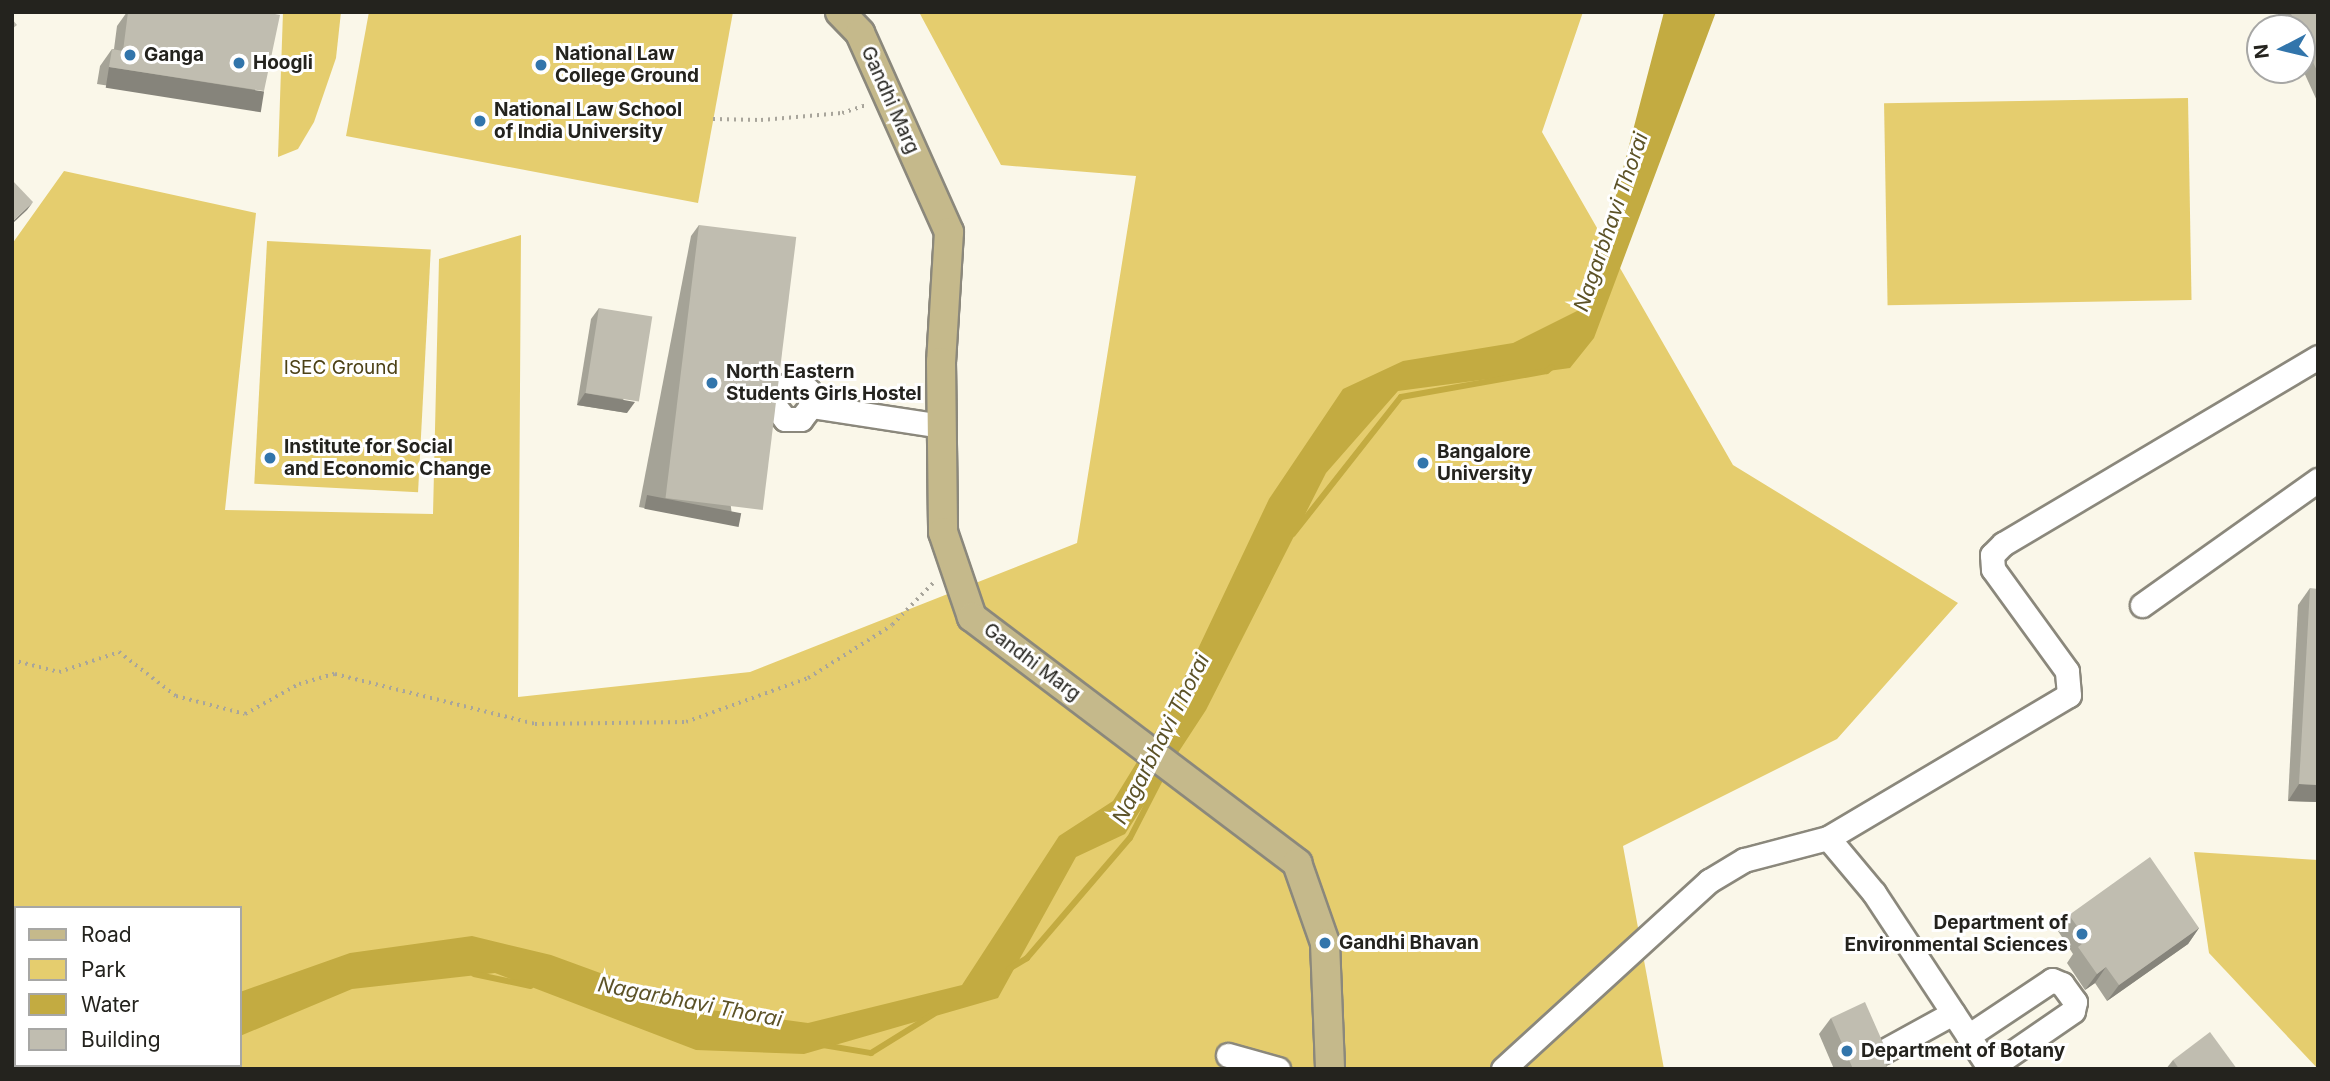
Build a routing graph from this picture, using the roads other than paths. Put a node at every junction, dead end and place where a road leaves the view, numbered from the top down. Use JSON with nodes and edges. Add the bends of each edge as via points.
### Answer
{"nodes":[{"id":1,"x":840,"y":12,"type":"edge"},
{"id":2,"x":2318,"y":357,"type":"edge"},
{"id":3,"x":811,"y":406,"type":"dead end"},
{"id":4,"x":942,"y":426,"type":"junction"},
{"id":5,"x":2318,"y":480,"type":"edge"},
{"id":6,"x":2142,"y":605,"type":"dead end"},
{"id":7,"x":1828,"y":838,"type":"junction"},
{"id":8,"x":1953,"y":1013,"type":"junction"},
{"id":9,"x":1968,"y":1036,"type":"junction"},
{"id":10,"x":1882,"y":1052,"type":"edge"},
{"id":11,"x":1228,"y":1055,"type":"dead end"},
{"id":12,"x":1990,"y":1068,"type":"edge"},
{"id":13,"x":1278,"y":1069,"type":"edge"},
{"id":14,"x":1329,"y":1069,"type":"edge"},
{"id":15,"x":1503,"y":1069,"type":"edge"}],
"edges":[{"from":1,"to":4,"type":"main road","name":"Gandhi Marg","via":[[860,33],[949,232]]},
{"from":2,"to":7,"type":"lane","via":[[2003,544],[1992,555],[1993,569],[2067,671],[2069,695]]},
{"from":3,"to":4,"type":"lane"},
{"from":4,"to":14,"type":"main road","name":"Gandhi Marg","via":[[943,532],[972,617],[1297,863],[1325,943]]},
{"from":5,"to":6,"type":"lane"},
{"from":7,"to":8,"type":"lane","via":[[1874,893]]},
{"from":7,"to":15,"type":"lane","via":[[1744,860],[1709,881]]},
{"from":8,"to":9,"type":"lane"},
{"from":8,"to":10,"type":"lane"},
{"from":9,"to":12,"type":"lane"},
{"from":9,"to":12,"type":"lane","via":[[2052,980],[2062,984],[2075,1002],[2073,1011]]},
{"from":11,"to":13,"type":"lane"}]}
